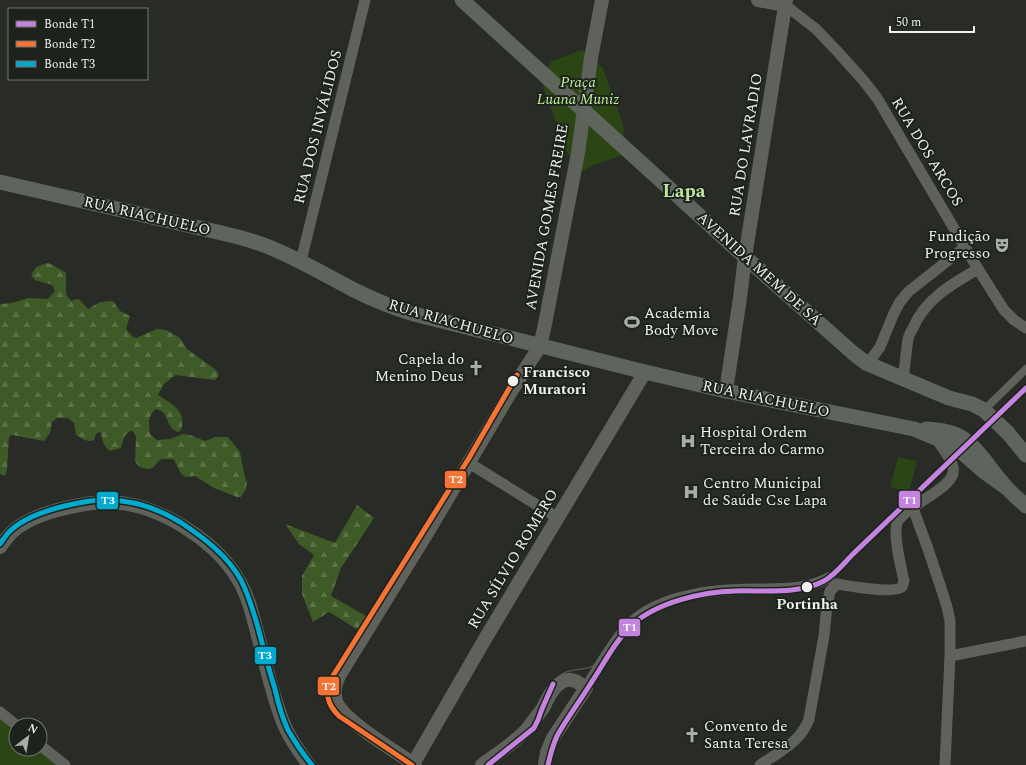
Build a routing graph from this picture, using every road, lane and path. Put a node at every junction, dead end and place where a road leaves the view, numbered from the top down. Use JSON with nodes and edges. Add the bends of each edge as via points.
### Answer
{"nodes":[{"id":1,"x":365,"y":0,"type":"edge"},
{"id":2,"x":462,"y":0,"type":"edge"},
{"id":3,"x":602,"y":0,"type":"edge"},
{"id":4,"x":758,"y":0,"type":"edge"},
{"id":5,"x":786,"y":3,"type":"edge"},
{"id":6,"x":584,"y":110,"type":"junction"},
{"id":7,"x":0,"y":182,"type":"edge"},
{"id":8,"x":965,"y":247,"type":"junction"},
{"id":9,"x":745,"y":257,"type":"junction"},
{"id":10,"x":300,"y":261,"type":"junction"},
{"id":11,"x":978,"y":269,"type":"junction"},
{"id":12,"x":1026,"y":328,"type":"edge"},
{"id":13,"x":540,"y":346,"type":"junction"},
{"id":14,"x":866,"y":363,"type":"junction"},
{"id":15,"x":1026,"y":369,"type":"edge"},
{"id":16,"x":645,"y":372,"type":"junction"},
{"id":17,"x":903,"y":379,"type":"junction"},
{"id":18,"x":726,"y":391,"type":"junction"},
{"id":19,"x":949,"y":398,"type":"junction"},
{"id":20,"x":984,"y":410,"type":"junction"},
{"id":21,"x":935,"y":434,"type":"junction"},
{"id":22,"x":1026,"y":455,"type":"edge"},
{"id":23,"x":1026,"y":459,"type":"edge"},
{"id":24,"x":469,"y":463,"type":"junction"},
{"id":25,"x":1026,"y":506,"type":"edge"},
{"id":26,"x":913,"y":508,"type":"junction"},
{"id":27,"x":558,"y":518,"type":"junction"},
{"id":28,"x":0,"y":547,"type":"edge"},
{"id":29,"x":830,"y":576,"type":"dead end"},
{"id":30,"x":1026,"y":641,"type":"edge"},
{"id":31,"x":950,"y":656,"type":"junction"},
{"id":32,"x":586,"y":688,"type":"junction"},
{"id":33,"x":0,"y":712,"type":"edge"},
{"id":34,"x":8,"y":718,"type":"edge"},
{"id":35,"x":48,"y":751,"type":"edge"},
{"id":36,"x":414,"y":764,"type":"edge"},
{"id":37,"x":65,"y":765,"type":"edge"},
{"id":38,"x":309,"y":765,"type":"edge"},
{"id":39,"x":482,"y":765,"type":"edge"},
{"id":40,"x":545,"y":765,"type":"edge"},
{"id":41,"x":760,"y":765,"type":"edge"},
{"id":42,"x":945,"y":765,"type":"edge"}],
"edges":[{"from":1,"to":10,"type":"street","name":"RUA DOS INVÁLIDOS"},
{"from":2,"to":6,"type":"main road","name":"AVENIDA MEM DE SÁ"},
{"from":3,"to":6,"type":"street","name":"AVENIDA GOMES FREIRE"},
{"from":4,"to":5,"type":"street"},
{"from":5,"to":8,"type":"street","name":"RUA DOS ARCOS","via":[[816,29],[877,98]]},
{"from":5,"to":9,"type":"street","name":"RUA DO LAVRADIO"},
{"from":6,"to":9,"type":"main road","name":"AVENIDA MEM DE SÁ"},
{"from":6,"to":13,"type":"street","name":"AVENIDA GOMES FREIRE"},
{"from":7,"to":10,"type":"main road","name":"RUA RIACHUELO","via":[[226,234],[277,250]]},
{"from":8,"to":11,"type":"street","name":"RUA DOS ARCOS"},
{"from":8,"to":14,"type":"street","via":[[908,292],[894,313],[880,347]]},
{"from":9,"to":14,"type":"main road","name":"AVENIDA MEM DE SÁ"},
{"from":9,"to":18,"type":"street","name":"RUA DO LAVRADIO"},
{"from":10,"to":13,"type":"main road","name":"RUA RIACHUELO","via":[[388,306]]},
{"from":11,"to":12,"type":"street","name":"RUA DOS ARCOS","via":[[1004,310]]},
{"from":11,"to":17,"type":"street","via":[[935,297],[920,314],[909,338]]},
{"from":13,"to":16,"type":"main road","name":"RUA RIACHUELO"},
{"from":13,"to":24,"type":"street","name":"AVENIDA GOMES FREIRE"},
{"from":14,"to":17,"type":"main road","name":"AVENIDA MEM DE SÁ"},
{"from":15,"to":20,"type":"street"},
{"from":16,"to":18,"type":"main road","name":"RUA RIACHUELO"},
{"from":16,"to":27,"type":"street","name":"RUA SÍLVIO ROMERO"},
{"from":17,"to":19,"type":"main road","name":"AVENIDA MEM DE SÁ"},
{"from":18,"to":21,"type":"main road","name":"RUA RIACHUELO"},
{"from":19,"to":20,"type":"main road","name":"AVENIDA MEM DE SÁ"},
{"from":19,"to":23,"type":"main road","name":"AVENIDA MEM DE SÁ","via":[[980,420]]},
{"from":20,"to":22,"type":"main road","name":"AVENIDA MEM DE SÁ"},
{"from":21,"to":25,"type":"main road","via":[[959,450]]},
{"from":21,"to":26,"type":"street","via":[[954,471],[945,484]]},
{"from":24,"to":27,"type":"street"},
{"from":24,"to":36,"type":"street","name":"AVENIDA GOMES FREIRE","via":[[343,668],[334,687],[336,701],[348,717]]},
{"from":26,"to":31,"type":"street","via":[[947,607],[950,621]]},
{"from":26,"to":41,"type":"street","via":[[901,517],[897,525],[904,581],[902,587],[897,590],[885,590],[837,584],[832,588],[827,605],[810,719],[799,736]]},
{"from":27,"to":36,"type":"street","name":"RUA SÍLVIO ROMERO"},
{"from":28,"to":38,"type":"street","via":[[10,533],[23,523],[62,509],[104,502],[145,508],[183,526],[210,546],[226,562],[238,580],[248,600],[286,730]]},
{"from":29,"to":32,"type":"street","via":[[814,584],[786,589],[711,591],[671,600],[651,608],[625,629]]},
{"from":30,"to":31,"type":"street"},
{"from":31,"to":42,"type":"street"},
{"from":32,"to":39,"type":"street","via":[[570,679],[557,686],[526,730]]},
{"from":32,"to":40,"type":"street","via":[[553,738]]},
{"from":33,"to":34,"type":"street"},
{"from":35,"to":37,"type":"street"}]}
